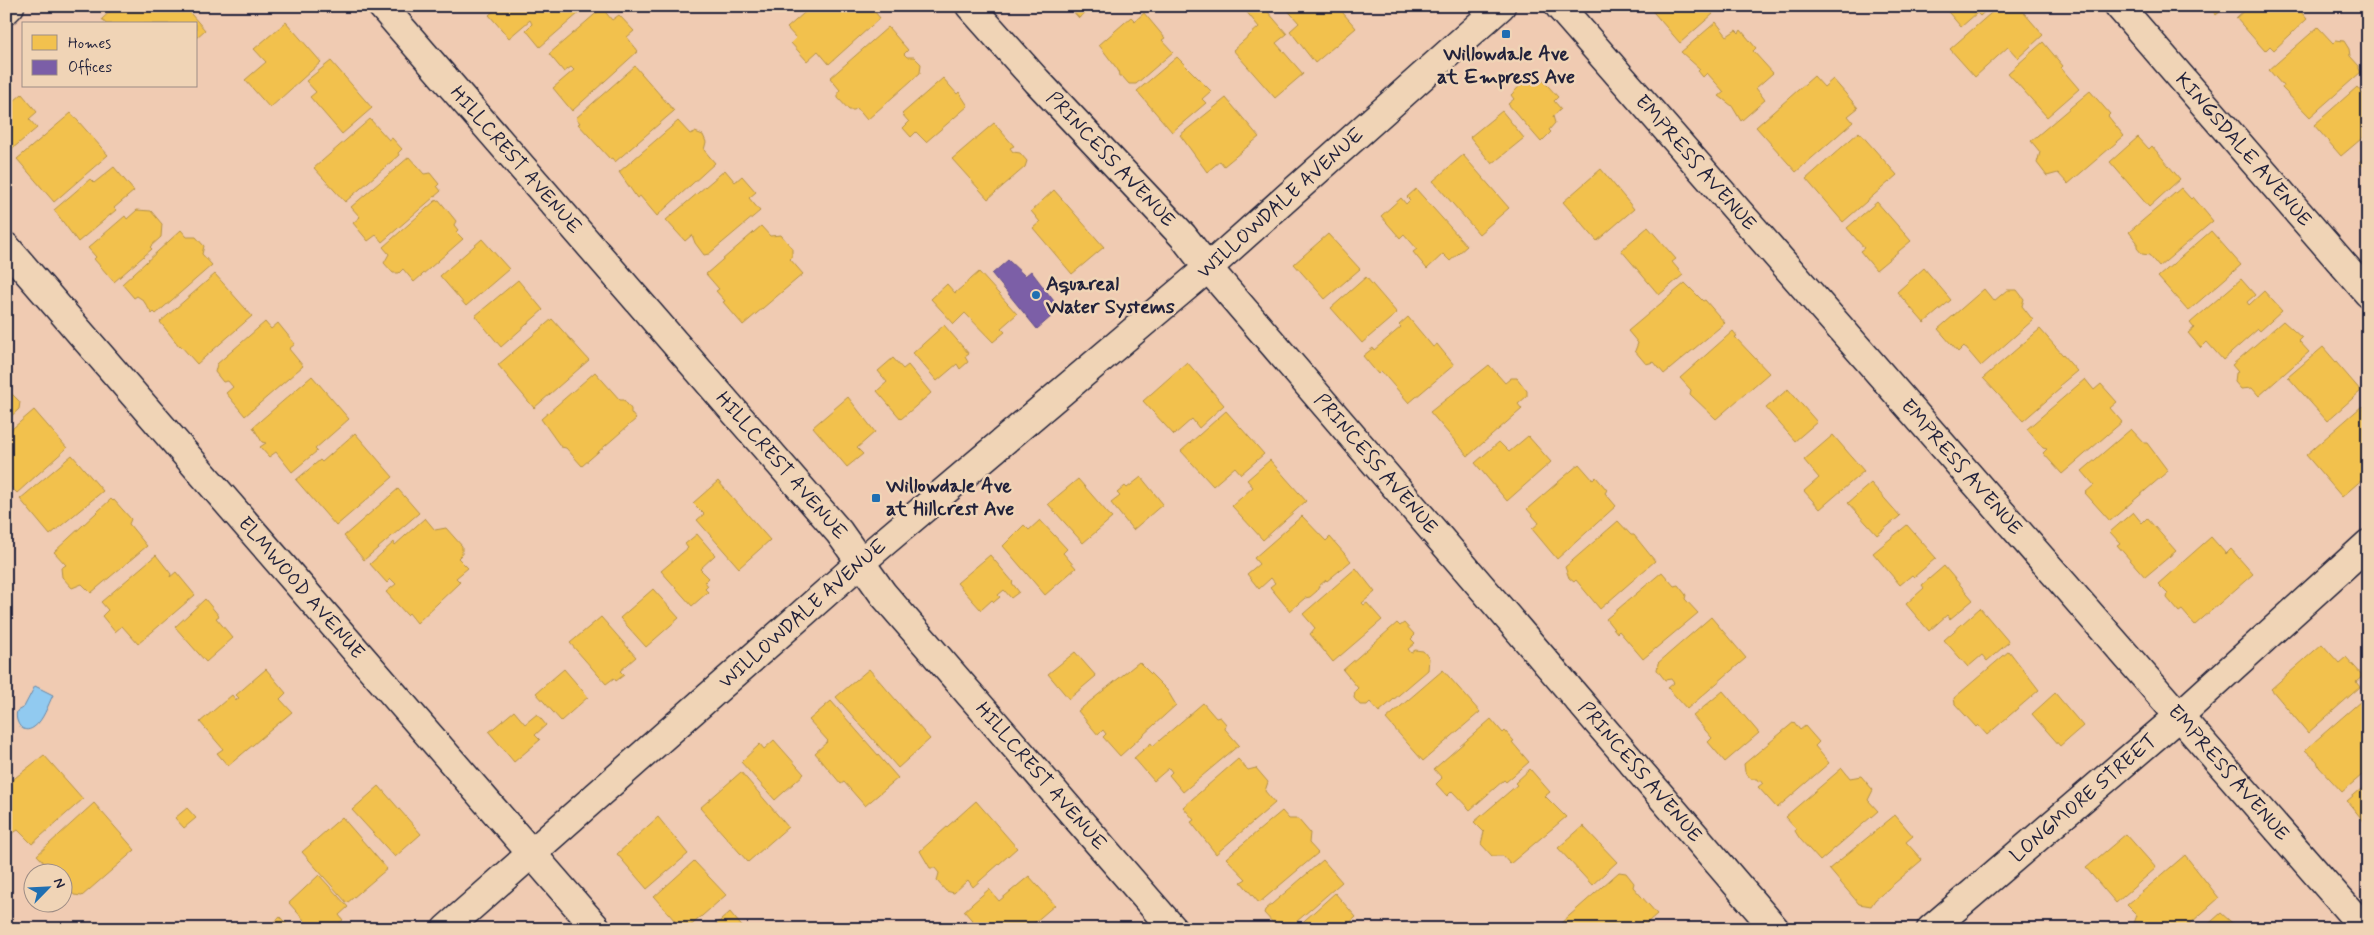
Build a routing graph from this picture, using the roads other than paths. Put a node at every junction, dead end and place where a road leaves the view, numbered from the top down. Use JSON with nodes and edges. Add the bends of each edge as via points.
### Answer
{"nodes":[{"id":1,"x":10,"y":6,"type":"edge"},
{"id":2,"x":382,"y":6,"type":"edge"},
{"id":3,"x":970,"y":6,"type":"edge"},
{"id":4,"x":1502,"y":6,"type":"edge"},
{"id":5,"x":1559,"y":6,"type":"edge"},
{"id":6,"x":2119,"y":6,"type":"edge"},
{"id":7,"x":6,"y":10,"type":"edge"},
{"id":8,"x":6,"y":246,"type":"edge"},
{"id":9,"x":1208,"y":268,"type":"junction"},
{"id":10,"x":2368,"y":293,"type":"edge"},
{"id":11,"x":2368,"y":544,"type":"edge"},
{"id":12,"x":861,"y":562,"type":"junction"},
{"id":13,"x":2179,"y":716,"type":"junction"},
{"id":14,"x":532,"y":852,"type":"junction"},
{"id":15,"x":446,"y":929,"type":"edge"},
{"id":16,"x":597,"y":929,"type":"edge"},
{"id":17,"x":1173,"y":929,"type":"edge"},
{"id":18,"x":1775,"y":929,"type":"edge"},
{"id":19,"x":1931,"y":929,"type":"edge"},
{"id":20,"x":2365,"y":929,"type":"edge"}],
"edges":[{"from":1,"to":7,"type":"street"},
{"from":2,"to":12,"type":"street","name":"HILLCREST AVENUE","via":[[839,532]]},
{"from":3,"to":9,"type":"street","name":"PRINCESS AVENUE","via":[[1183,236]]},
{"from":4,"to":9,"type":"street","name":"WILLOWDALE AVENUE"},
{"from":5,"to":13,"type":"street","name":"EMPRESS AVENUE"},
{"from":6,"to":10,"type":"street","name":"KINGSDALE AVENUE"},
{"from":8,"to":14,"type":"street","name":"ELMWOOD AVENUE"},
{"from":9,"to":12,"type":"street","name":"WILLOWDALE AVENUE"},
{"from":9,"to":18,"type":"street","name":"PRINCESS AVENUE"},
{"from":11,"to":13,"type":"street","name":"LONGMORE STREET"},
{"from":12,"to":14,"type":"street","name":"WILLOWDALE AVENUE"},
{"from":12,"to":17,"type":"street","name":"HILLCREST AVENUE","via":[[883,594]]},
{"from":13,"to":19,"type":"street","name":"LONGMORE STREET"},
{"from":13,"to":20,"type":"street","name":"EMPRESS AVENUE"},
{"from":14,"to":15,"type":"street","name":"WILLOWDALE AVENUE"},
{"from":14,"to":16,"type":"street","name":"ELMWOOD AVENUE"}]}
